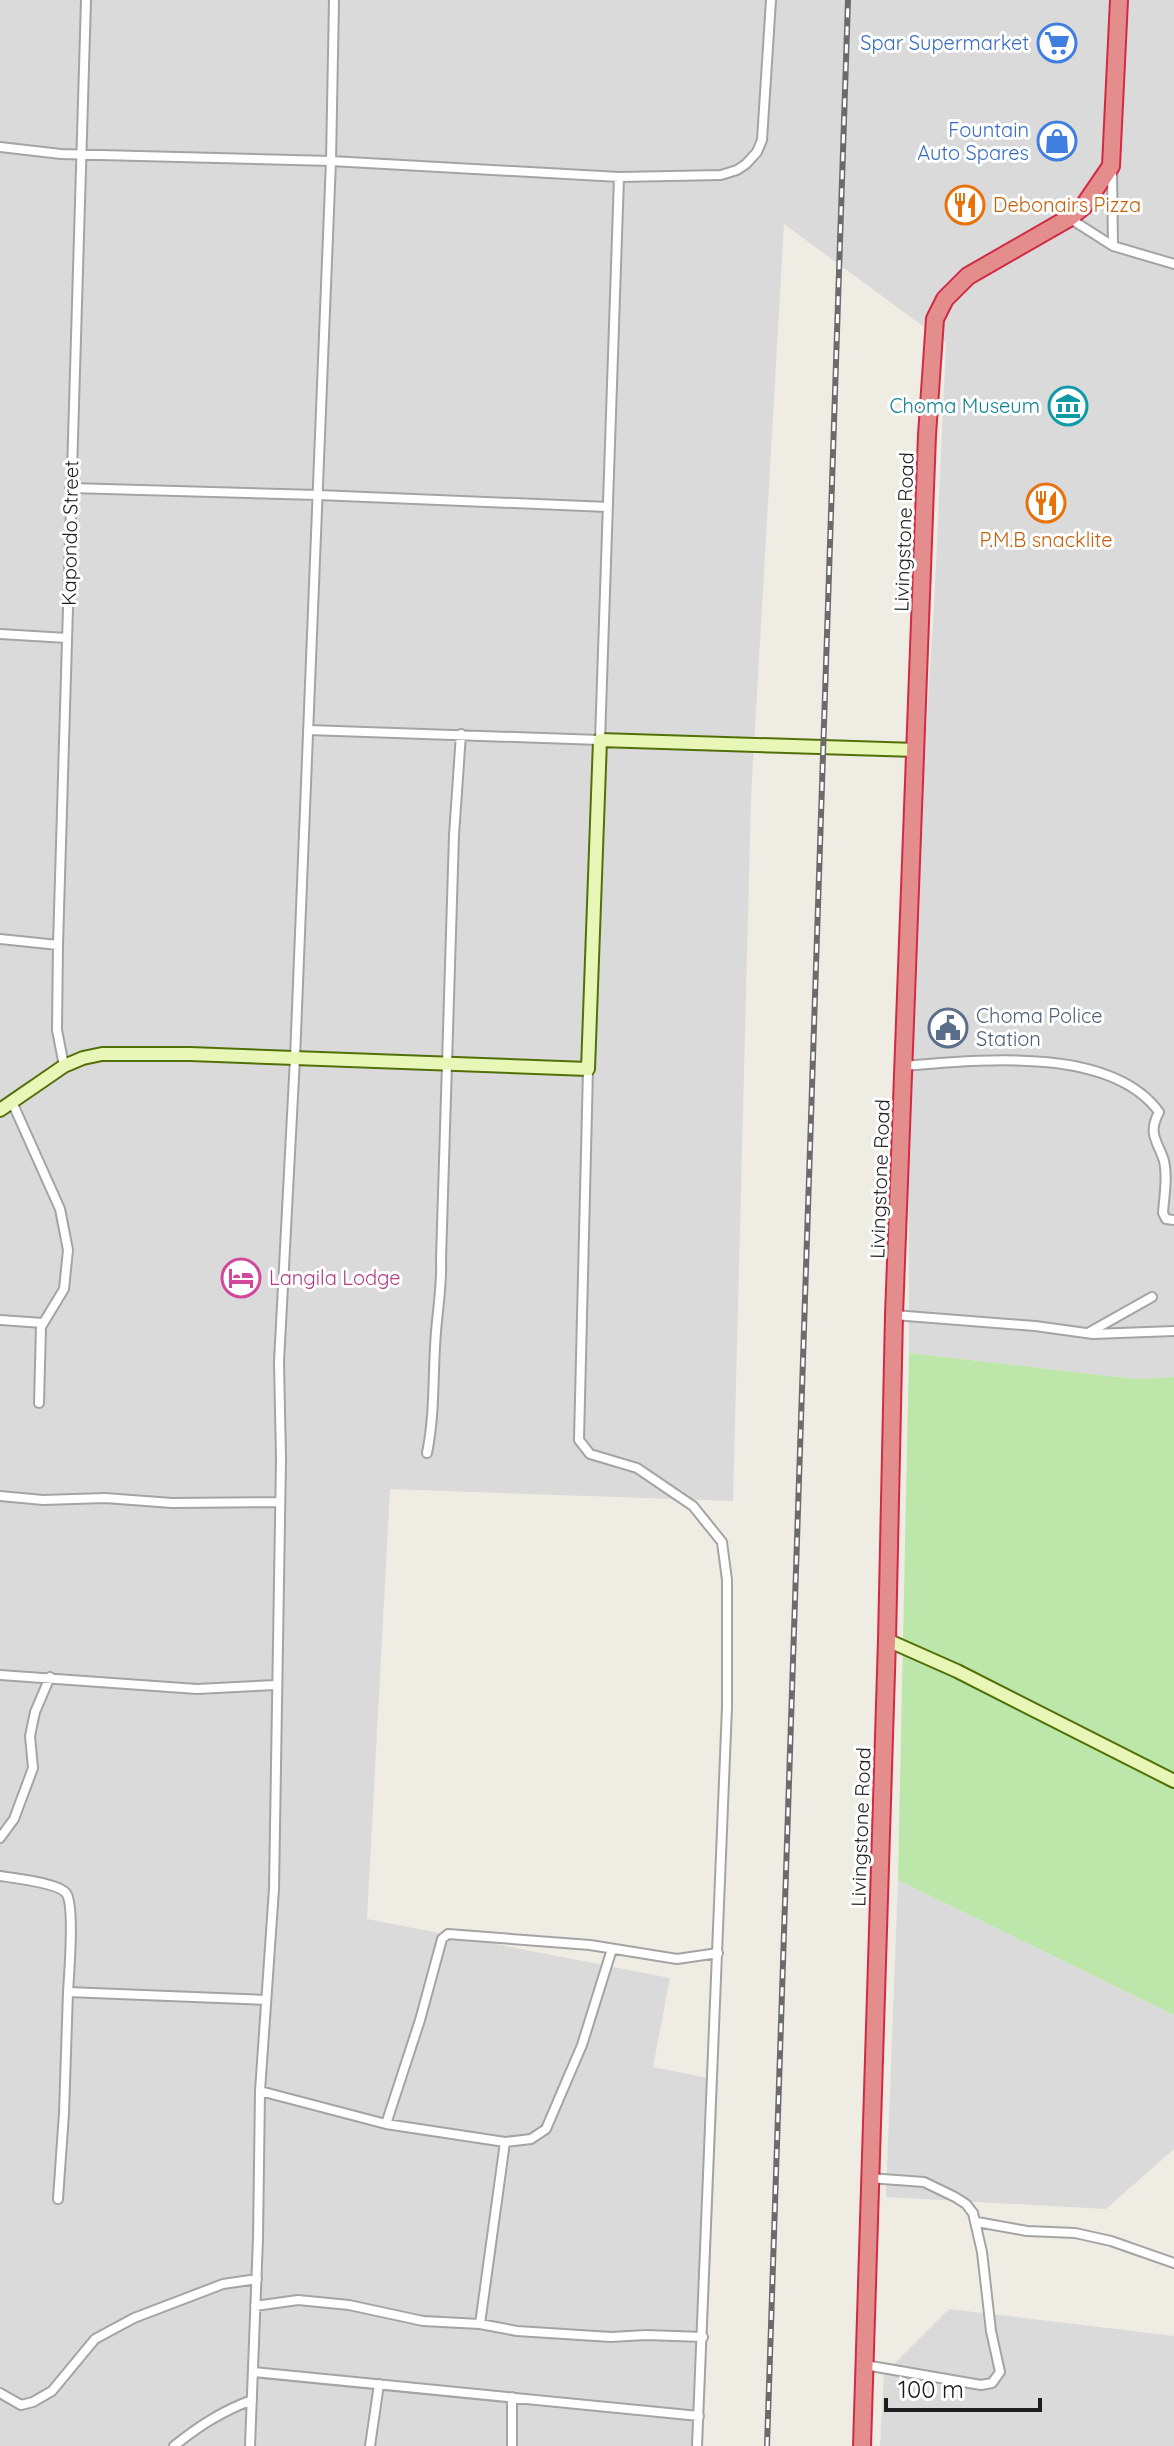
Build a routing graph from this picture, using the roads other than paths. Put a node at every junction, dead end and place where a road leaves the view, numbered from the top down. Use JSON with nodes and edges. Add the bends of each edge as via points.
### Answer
{"nodes":[{"id":1,"x":86,"y":0,"type":"edge"},
{"id":2,"x":334,"y":0,"type":"edge"},
{"id":3,"x":771,"y":0,"type":"edge"},
{"id":4,"x":1119,"y":0,"type":"edge"},
{"id":5,"x":0,"y":147,"type":"edge"},
{"id":6,"x":82,"y":155,"type":"junction"},
{"id":7,"x":331,"y":161,"type":"junction"},
{"id":8,"x":1111,"y":166,"type":"junction"},
{"id":9,"x":619,"y":177,"type":"junction"},
{"id":10,"x":1069,"y":218,"type":"junction"},
{"id":11,"x":1113,"y":246,"type":"junction"},
{"id":12,"x":1174,"y":264,"type":"edge"},
{"id":13,"x":70,"y":488,"type":"junction"},
{"id":14,"x":318,"y":495,"type":"junction"},
{"id":15,"x":608,"y":507,"type":"junction"},
{"id":16,"x":0,"y":634,"type":"edge"},
{"id":17,"x":67,"y":638,"type":"junction"},
{"id":18,"x":308,"y":730,"type":"junction"},
{"id":19,"x":461,"y":734,"type":"junction"},
{"id":20,"x":600,"y":740,"type":"junction"},
{"id":21,"x":916,"y":750,"type":"junction"},
{"id":22,"x":0,"y":939,"type":"edge"},
{"id":23,"x":58,"y":945,"type":"junction"},
{"id":24,"x":295,"y":1058,"type":"junction"},
{"id":25,"x":448,"y":1064,"type":"junction"},
{"id":26,"x":64,"y":1066,"type":"junction"},
{"id":27,"x":904,"y":1066,"type":"junction"},
{"id":28,"x":588,"y":1069,"type":"junction"},
{"id":29,"x":6,"y":1106,"type":"edge"},
{"id":30,"x":1174,"y":1220,"type":"edge"},
{"id":31,"x":1152,"y":1297,"type":"dead end"},
{"id":32,"x":894,"y":1315,"type":"junction"},
{"id":33,"x":0,"y":1320,"type":"edge"},
{"id":34,"x":43,"y":1323,"type":"junction"},
{"id":35,"x":1174,"y":1331,"type":"edge"},
{"id":36,"x":1087,"y":1333,"type":"junction"},
{"id":37,"x":39,"y":1403,"type":"dead end"},
{"id":38,"x":427,"y":1453,"type":"dead end"},
{"id":39,"x":0,"y":1496,"type":"edge"},
{"id":40,"x":280,"y":1502,"type":"junction"},
{"id":41,"x":887,"y":1640,"type":"junction"},
{"id":42,"x":0,"y":1675,"type":"edge"},
{"id":43,"x":50,"y":1677,"type":"junction"},
{"id":44,"x":276,"y":1685,"type":"junction"},
{"id":45,"x":1174,"y":1781,"type":"edge"},
{"id":46,"x":0,"y":1838,"type":"edge"},
{"id":47,"x":0,"y":1876,"type":"edge"},
{"id":48,"x":612,"y":1949,"type":"junction"},
{"id":49,"x":718,"y":1953,"type":"junction"},
{"id":50,"x":68,"y":1992,"type":"junction"},
{"id":51,"x":266,"y":2000,"type":"junction"},
{"id":52,"x":260,"y":2091,"type":"junction"},
{"id":53,"x":386,"y":2124,"type":"junction"},
{"id":54,"x":505,"y":2142,"type":"junction"},
{"id":55,"x":869,"y":2178,"type":"junction"},
{"id":56,"x":58,"y":2199,"type":"dead end"},
{"id":57,"x":977,"y":2222,"type":"junction"},
{"id":58,"x":1174,"y":2263,"type":"edge"},
{"id":59,"x":257,"y":2279,"type":"junction"},
{"id":60,"x":255,"y":2306,"type":"junction"},
{"id":61,"x":480,"y":2324,"type":"junction"},
{"id":62,"x":703,"y":2337,"type":"junction"},
{"id":63,"x":865,"y":2365,"type":"junction"},
{"id":64,"x":253,"y":2372,"type":"junction"},
{"id":65,"x":379,"y":2384,"type":"junction"},
{"id":66,"x":0,"y":2393,"type":"edge"},
{"id":67,"x":512,"y":2397,"type":"junction"},
{"id":68,"x":252,"y":2400,"type":"junction"},
{"id":69,"x":699,"y":2416,"type":"junction"},
{"id":70,"x":174,"y":2446,"type":"edge"},
{"id":71,"x":250,"y":2446,"type":"edge"},
{"id":72,"x":370,"y":2446,"type":"edge"},
{"id":73,"x":512,"y":2446,"type":"edge"},
{"id":74,"x":697,"y":2446,"type":"edge"},
{"id":75,"x":862,"y":2446,"type":"edge"}],
"edges":[{"from":1,"to":6,"type":"street","name":"Kapondo Street"},
{"from":2,"to":7,"type":"street"},
{"from":3,"to":9,"type":"street","via":[[757,152],[737,170],[721,175]]},
{"from":4,"to":8,"type":"highway"},
{"from":5,"to":6,"type":"street"},
{"from":6,"to":7,"type":"street"},
{"from":6,"to":13,"type":"street","name":"Kapondo Street"},
{"from":7,"to":9,"type":"street"},
{"from":7,"to":14,"type":"street"},
{"from":8,"to":10,"type":"highway","name":"Livingstone Road"},
{"from":8,"to":11,"type":"street"},
{"from":9,"to":15,"type":"street"},
{"from":10,"to":11,"type":"street"},
{"from":10,"to":21,"type":"highway","name":"Livingstone Road","via":[[968,276],[945,299],[935,319]]},
{"from":11,"to":12,"type":"street"},
{"from":13,"to":14,"type":"street"},
{"from":13,"to":17,"type":"street","name":"Kapondo Street"},
{"from":14,"to":15,"type":"street"},
{"from":14,"to":18,"type":"street"},
{"from":15,"to":20,"type":"street"},
{"from":16,"to":17,"type":"street"},
{"from":17,"to":23,"type":"street","name":"Kapondo Street"},
{"from":18,"to":19,"type":"street"},
{"from":18,"to":24,"type":"street"},
{"from":19,"to":20,"type":"street"},
{"from":19,"to":25,"type":"street"},
{"from":20,"to":21,"type":"street"},
{"from":20,"to":28,"type":"street"},
{"from":21,"to":27,"type":"highway","name":"Livingstone Road"},
{"from":22,"to":23,"type":"street"},
{"from":23,"to":26,"type":"street","name":"Kapondo Street","via":[[57,1030]]},
{"from":24,"to":25,"type":"street"},
{"from":24,"to":26,"type":"street","via":[[102,1054]]},
{"from":24,"to":40,"type":"street","via":[[279,1362]]},
{"from":25,"to":28,"type":"street"},
{"from":25,"to":38,"type":"street","via":[[442,1291]]},
{"from":26,"to":29,"type":"street"},
{"from":27,"to":30,"type":"street","via":[[1048,1063],[1114,1077],[1159,1112],[1154,1122],[1155,1144],[1164,1162],[1163,1213]]},
{"from":27,"to":32,"type":"highway","name":"Livingstone Road"},
{"from":28,"to":49,"type":"street","via":[[579,1440],[590,1454],[637,1468],[693,1506],[722,1542],[727,1707]]},
{"from":29,"to":34,"type":"street","via":[[60,1209],[68,1250],[64,1289]]},
{"from":31,"to":36,"type":"street"},
{"from":32,"to":36,"type":"street"},
{"from":32,"to":41,"type":"highway","name":"Livingstone Road"},
{"from":33,"to":34,"type":"street"},
{"from":34,"to":37,"type":"street"},
{"from":35,"to":36,"type":"street"},
{"from":39,"to":40,"type":"street"},
{"from":40,"to":44,"type":"street"},
{"from":41,"to":45,"type":"street"},
{"from":41,"to":55,"type":"highway","name":"Livingstone Road"},
{"from":42,"to":43,"type":"street"},
{"from":43,"to":44,"type":"street","via":[[197,1689]]},
{"from":43,"to":46,"type":"street","via":[[30,1736],[33,1768],[14,1819]]},
{"from":44,"to":51,"type":"street","via":[[274,1889]]},
{"from":47,"to":50,"type":"street","via":[[55,1887],[68,1896]]},
{"from":48,"to":49,"type":"street","via":[[677,1959]]},
{"from":48,"to":53,"type":"street","via":[[448,1934],[442,1939]]},
{"from":48,"to":54,"type":"street","via":[[582,2045],[546,2129],[531,2139]]},
{"from":49,"to":62,"type":"street"},
{"from":50,"to":51,"type":"street"},
{"from":50,"to":56,"type":"street"},
{"from":51,"to":52,"type":"street"},
{"from":52,"to":53,"type":"street"},
{"from":52,"to":59,"type":"street"},
{"from":53,"to":54,"type":"street"},
{"from":54,"to":61,"type":"street"},
{"from":55,"to":57,"type":"street","via":[[932,2185],[966,2204]]},
{"from":55,"to":63,"type":"highway","name":"Livingstone Road"},
{"from":57,"to":58,"type":"street","via":[[1075,2233]]},
{"from":57,"to":63,"type":"street","via":[[992,2341],[1000,2364],[997,2379],[981,2385]]},
{"from":59,"to":60,"type":"street"},
{"from":59,"to":66,"type":"street","via":[[223,2284],[95,2339],[52,2391],[33,2402],[21,2405]]},
{"from":60,"to":61,"type":"street","via":[[298,2300],[423,2321]]},
{"from":60,"to":64,"type":"street"},
{"from":61,"to":62,"type":"street","via":[[611,2337]]},
{"from":62,"to":69,"type":"street"},
{"from":63,"to":75,"type":"highway","name":"Livingstone Road"},
{"from":64,"to":65,"type":"street"},
{"from":64,"to":68,"type":"street"},
{"from":65,"to":67,"type":"street"},
{"from":65,"to":72,"type":"street"},
{"from":67,"to":69,"type":"street"},
{"from":67,"to":73,"type":"street"},
{"from":68,"to":70,"type":"street","via":[[224,2410]]},
{"from":68,"to":71,"type":"street"},
{"from":69,"to":74,"type":"street"}]}
